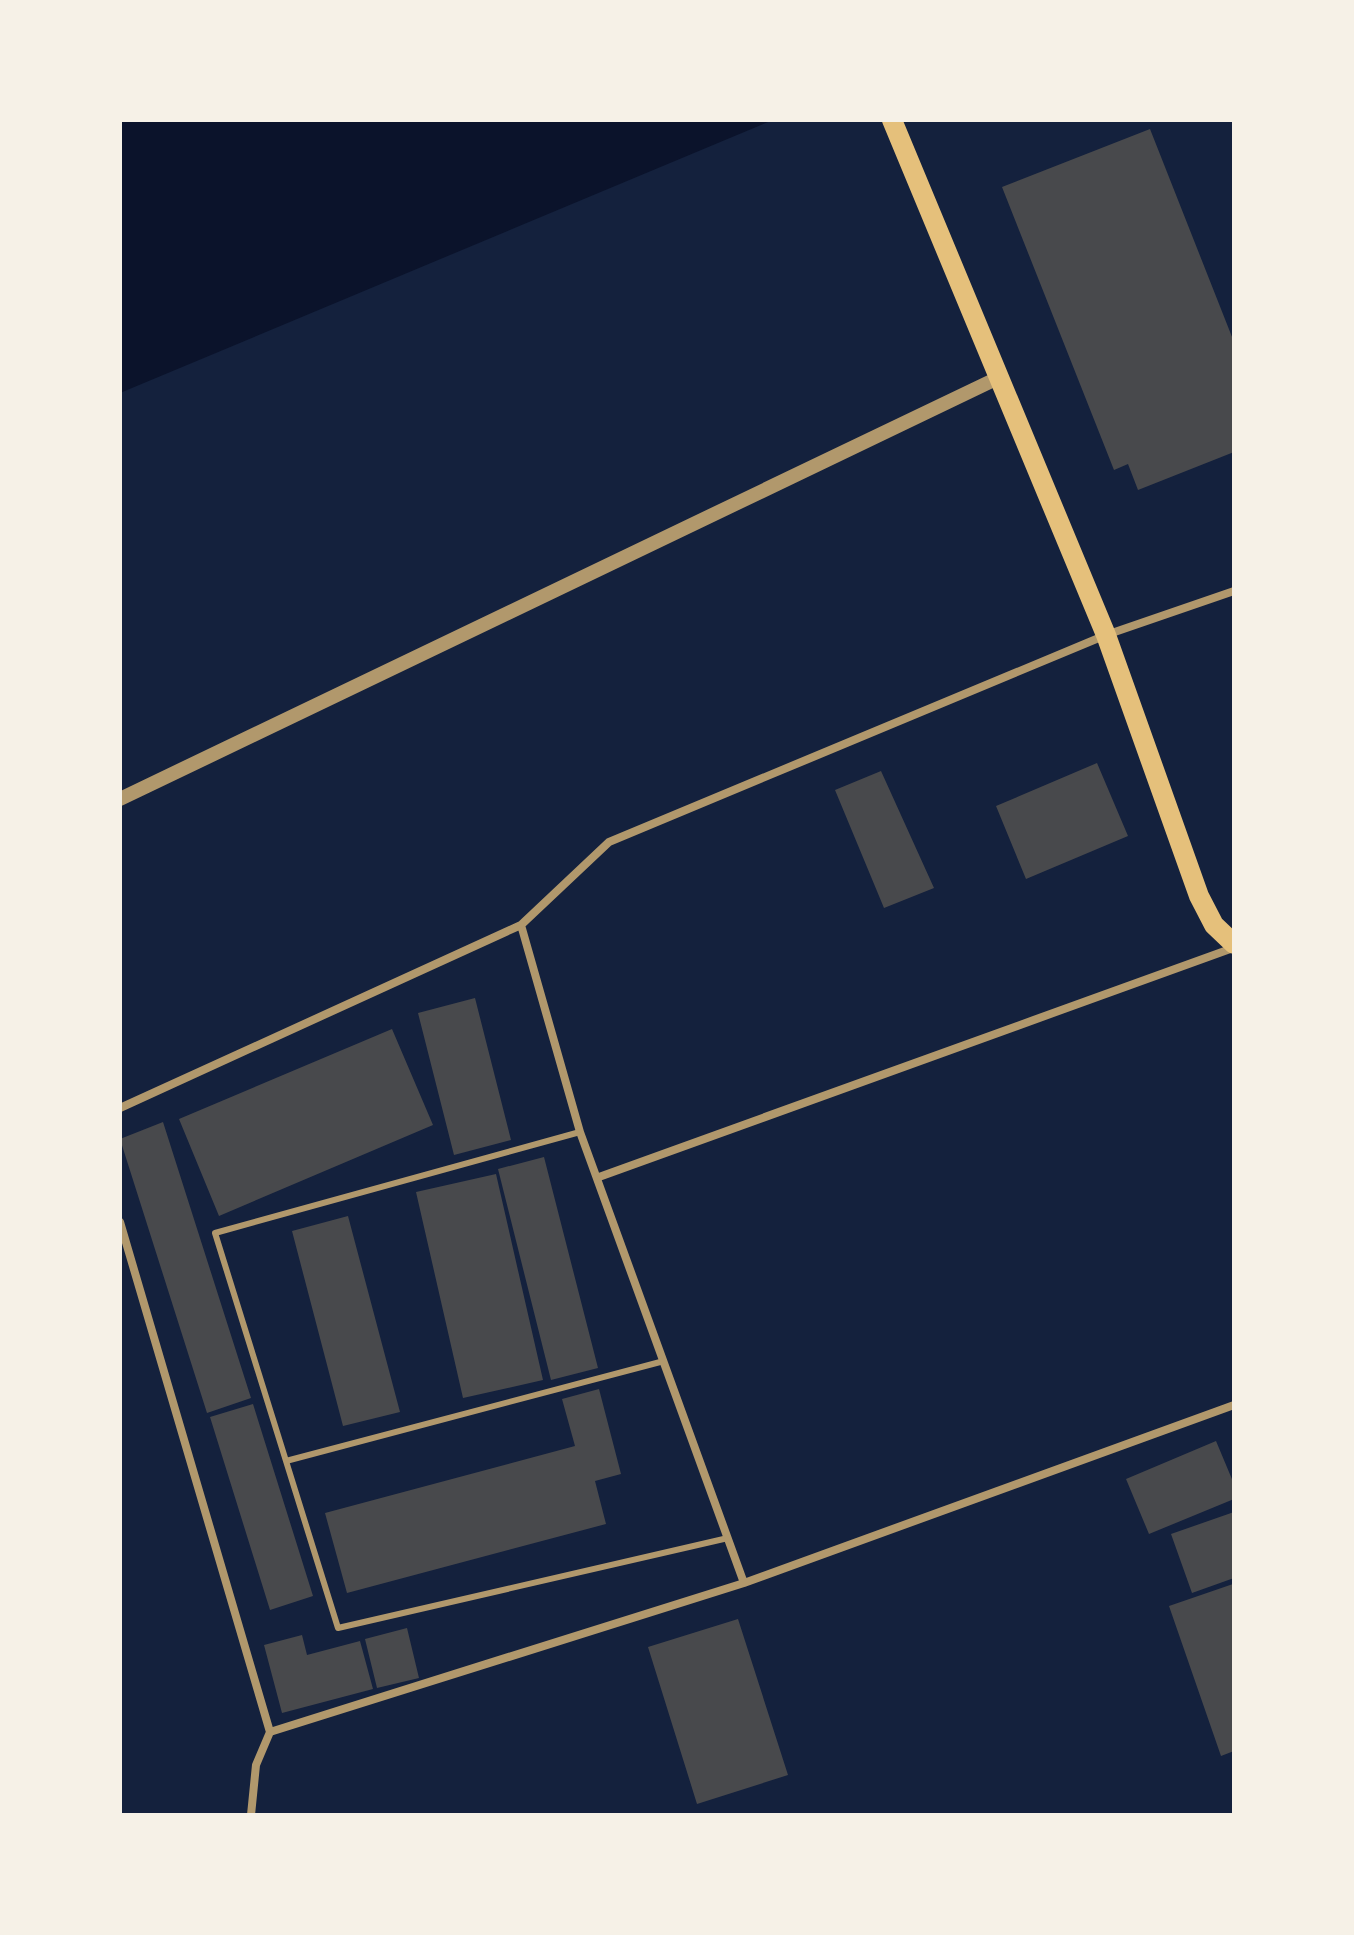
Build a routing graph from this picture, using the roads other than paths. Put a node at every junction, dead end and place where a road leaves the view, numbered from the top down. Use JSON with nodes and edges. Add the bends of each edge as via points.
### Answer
{"nodes":[{"id":1,"x":892,"y":120,"type":"edge"},
{"id":2,"x":1000,"y":377,"type":"junction"},
{"id":3,"x":1234,"y":591,"type":"edge"},
{"id":4,"x":1106,"y":635,"type":"junction"},
{"id":5,"x":120,"y":799,"type":"edge"},
{"id":6,"x":521,"y":925,"type":"junction"},
{"id":7,"x":1234,"y":946,"type":"edge"},
{"id":8,"x":120,"y":1108,"type":"edge"},
{"id":9,"x":580,"y":1132,"type":"junction"},
{"id":10,"x":599,"y":1177,"type":"junction"},
{"id":11,"x":120,"y":1222,"type":"edge"},
{"id":12,"x":664,"y":1361,"type":"junction"},
{"id":13,"x":1234,"y":1405,"type":"edge"},
{"id":14,"x":286,"y":1461,"type":"junction"},
{"id":15,"x":728,"y":1538,"type":"junction"},
{"id":16,"x":744,"y":1583,"type":"junction"},
{"id":17,"x":270,"y":1732,"type":"junction"},
{"id":18,"x":251,"y":1815,"type":"edge"}],
"edges":[{"from":1,"to":2,"type":"main road"},
{"from":2,"to":4,"type":"main road"},
{"from":2,"to":5,"type":"street"},
{"from":3,"to":4,"type":"street"},
{"from":4,"to":6,"type":"street","via":[[609,842]]},
{"from":4,"to":7,"type":"main road","via":[[1199,896],[1214,925]]},
{"from":6,"to":8,"type":"street"},
{"from":6,"to":9,"type":"street"},
{"from":7,"to":10,"type":"street"},
{"from":9,"to":10,"type":"street"},
{"from":9,"to":14,"type":"lane","via":[[215,1233]]},
{"from":10,"to":12,"type":"street"},
{"from":11,"to":17,"type":"street"},
{"from":12,"to":14,"type":"lane"},
{"from":12,"to":15,"type":"street"},
{"from":13,"to":16,"type":"street"},
{"from":14,"to":15,"type":"lane","via":[[338,1628]]},
{"from":15,"to":16,"type":"street"},
{"from":16,"to":17,"type":"street"},
{"from":17,"to":18,"type":"street","via":[[256,1765]]}]}
